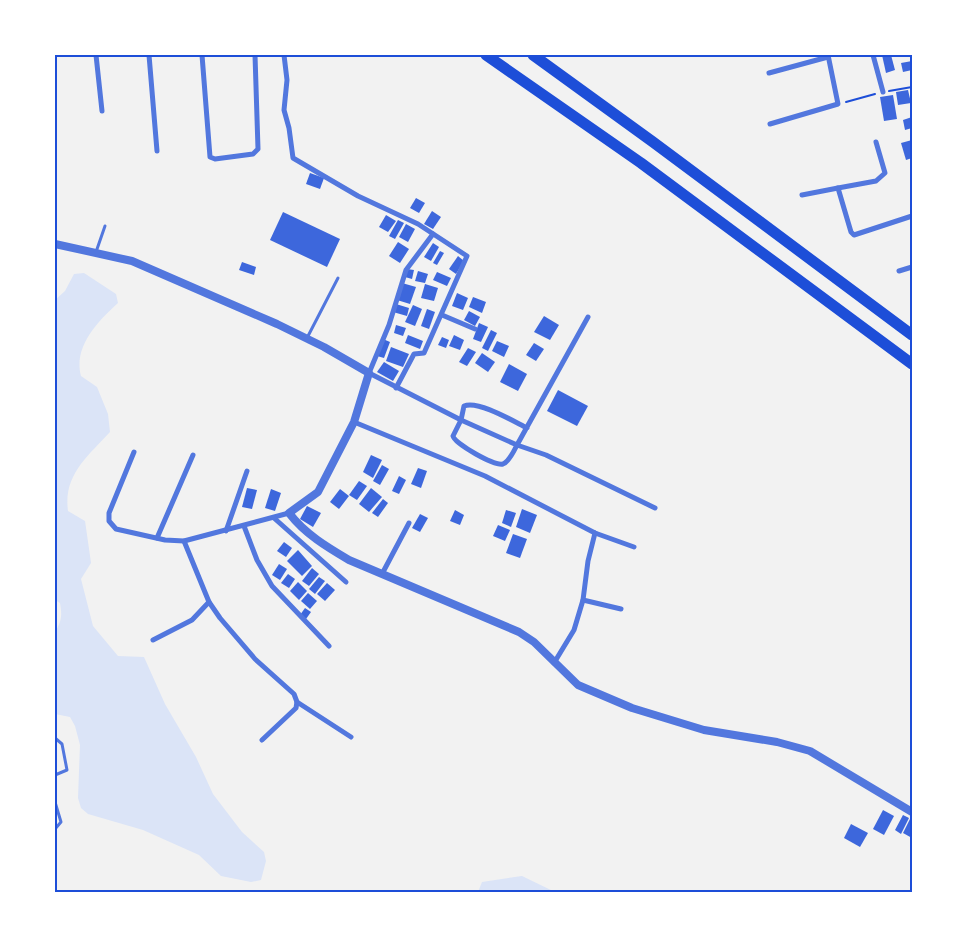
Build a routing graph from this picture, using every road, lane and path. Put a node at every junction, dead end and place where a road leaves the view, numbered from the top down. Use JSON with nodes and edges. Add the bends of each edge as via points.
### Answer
{"nodes":[{"id":1,"x":96,"y":55,"type":"edge"},
{"id":2,"x":149,"y":55,"type":"edge"},
{"id":3,"x":202,"y":55,"type":"edge"},
{"id":4,"x":255,"y":55,"type":"edge"},
{"id":5,"x":284,"y":55,"type":"edge"},
{"id":6,"x":486,"y":55,"type":"edge"},
{"id":7,"x":533,"y":55,"type":"edge"},
{"id":8,"x":873,"y":55,"type":"edge"},
{"id":9,"x":828,"y":56,"type":"edge"},
{"id":10,"x":769,"y":74,"type":"dead end"},
{"id":11,"x":883,"y":92,"type":"dead end"},
{"id":12,"x":102,"y":111,"type":"dead end"},
{"id":13,"x":770,"y":124,"type":"dead end"},
{"id":14,"x":876,"y":142,"type":"dead end"},
{"id":15,"x":157,"y":151,"type":"dead end"},
{"id":16,"x":838,"y":188,"type":"junction"},
{"id":17,"x":802,"y":195,"type":"dead end"},
{"id":18,"x":912,"y":216,"type":"edge"},
{"id":19,"x":105,"y":226,"type":"dead end"},
{"id":20,"x":433,"y":234,"type":"junction"},
{"id":21,"x":55,"y":244,"type":"edge"},
{"id":22,"x":96,"y":253,"type":"junction"},
{"id":23,"x":912,"y":267,"type":"edge"},
{"id":24,"x":899,"y":271,"type":"dead end"},
{"id":25,"x":338,"y":278,"type":"dead end"},
{"id":26,"x":442,"y":315,"type":"junction"},
{"id":27,"x":588,"y":317,"type":"dead end"},
{"id":28,"x":475,"y":329,"type":"dead end"},
{"id":29,"x":912,"y":335,"type":"edge"},
{"id":30,"x":307,"y":338,"type":"junction"},
{"id":31,"x":912,"y":364,"type":"edge"},
{"id":32,"x":369,"y":373,"type":"junction"},
{"id":33,"x":396,"y":388,"type":"junction"},
{"id":34,"x":461,"y":420,"type":"junction"},
{"id":35,"x":354,"y":422,"type":"junction"},
{"id":36,"x":527,"y":428,"type":"junction"},
{"id":37,"x":517,"y":445,"type":"junction"},
{"id":38,"x":134,"y":452,"type":"dead end"},
{"id":39,"x":193,"y":455,"type":"dead end"},
{"id":40,"x":247,"y":471,"type":"dead end"},
{"id":41,"x":655,"y":508,"type":"dead end"},
{"id":42,"x":290,"y":513,"type":"junction"},
{"id":43,"x":274,"y":518,"type":"junction"},
{"id":44,"x":408,"y":524,"type":"dead end"},
{"id":45,"x":244,"y":526,"type":"junction"},
{"id":46,"x":226,"y":531,"type":"junction"},
{"id":47,"x":595,"y":533,"type":"junction"},
{"id":48,"x":157,"y":538,"type":"junction"},
{"id":49,"x":184,"y":541,"type":"junction"},
{"id":50,"x":634,"y":547,"type":"dead end"},
{"id":51,"x":382,"y":574,"type":"junction"},
{"id":52,"x":346,"y":582,"type":"dead end"},
{"id":53,"x":583,"y":600,"type":"junction"},
{"id":54,"x":209,"y":602,"type":"junction"},
{"id":55,"x":621,"y":609,"type":"dead end"},
{"id":56,"x":154,"y":640,"type":"dead end"},
{"id":57,"x":329,"y":646,"type":"dead end"},
{"id":58,"x":554,"y":663,"type":"junction"},
{"id":59,"x":297,"y":702,"type":"junction"},
{"id":60,"x":351,"y":737,"type":"dead end"},
{"id":61,"x":55,"y":738,"type":"edge"},
{"id":62,"x":262,"y":740,"type":"dead end"},
{"id":63,"x":55,"y":775,"type":"edge"},
{"id":64,"x":55,"y":802,"type":"edge"},
{"id":65,"x":912,"y":812,"type":"edge"},
{"id":66,"x":55,"y":829,"type":"edge"}],
"edges":[{"from":1,"to":12,"type":"street"},
{"from":2,"to":15,"type":"street"},
{"from":3,"to":4,"type":"street","via":[[210,157],[215,159],[253,154],[258,149]]},
{"from":5,"to":20,"type":"street","via":[[287,80],[284,110],[293,158]]},
{"from":6,"to":31,"type":"highway","via":[[641,163]]},
{"from":7,"to":29,"type":"highway"},
{"from":8,"to":11,"type":"street"},
{"from":9,"to":10,"type":"street"},
{"from":9,"to":13,"type":"street","via":[[838,104]]},
{"from":14,"to":16,"type":"street","via":[[885,173],[876,181]]},
{"from":16,"to":17,"type":"street"},
{"from":16,"to":18,"type":"street","via":[[845,217],[854,235]]},
{"from":19,"to":22,"type":"lane"},
{"from":20,"to":26,"type":"street","via":[[467,256]]},
{"from":20,"to":32,"type":"street","via":[[406,270],[389,325]]},
{"from":21,"to":22,"type":"street"},
{"from":22,"to":30,"type":"street","via":[[132,261]]},
{"from":23,"to":24,"type":"street"},
{"from":25,"to":30,"type":"lane"},
{"from":26,"to":28,"type":"street"},
{"from":26,"to":33,"type":"street","via":[[424,353],[414,354]]},
{"from":27,"to":36,"type":"street"},
{"from":30,"to":32,"type":"street"},
{"from":32,"to":33,"type":"street"},
{"from":32,"to":35,"type":"street"},
{"from":33,"to":34,"type":"street"},
{"from":34,"to":36,"type":"street","via":[[464,406],[471,404]]},
{"from":34,"to":37,"type":"street"},
{"from":34,"to":37,"type":"street","via":[[453,439],[496,463],[506,462]]},
{"from":35,"to":42,"type":"street","via":[[318,492]]},
{"from":35,"to":47,"type":"street","via":[[485,476]]},
{"from":36,"to":37,"type":"street"},
{"from":37,"to":41,"type":"street","via":[[546,455]]},
{"from":38,"to":48,"type":"street","via":[[108,517],[116,529]]},
{"from":39,"to":48,"type":"street"},
{"from":40,"to":46,"type":"street"},
{"from":42,"to":43,"type":"street"},
{"from":42,"to":51,"type":"street","via":[[304,530],[324,545]]},
{"from":43,"to":45,"type":"street"},
{"from":43,"to":52,"type":"street"},
{"from":44,"to":51,"type":"street"},
{"from":45,"to":46,"type":"street"},
{"from":45,"to":57,"type":"street","via":[[257,560],[272,586]]},
{"from":46,"to":49,"type":"street"},
{"from":47,"to":50,"type":"street"},
{"from":47,"to":53,"type":"street"},
{"from":48,"to":49,"type":"street"},
{"from":49,"to":54,"type":"street"},
{"from":51,"to":58,"type":"street","via":[[519,632]]},
{"from":53,"to":55,"type":"street"},
{"from":53,"to":58,"type":"street","via":[[574,630]]},
{"from":54,"to":56,"type":"street","via":[[192,620]]},
{"from":54,"to":59,"type":"street","via":[[240,642],[294,694]]},
{"from":58,"to":65,"type":"street","via":[[578,685],[632,708],[704,730],[810,751]]},
{"from":59,"to":60,"type":"street"},
{"from":59,"to":62,"type":"street","via":[[296,708]]},
{"from":61,"to":63,"type":"lane","via":[[62,744],[68,770]]},
{"from":64,"to":66,"type":"lane","via":[[61,822]]}]}
